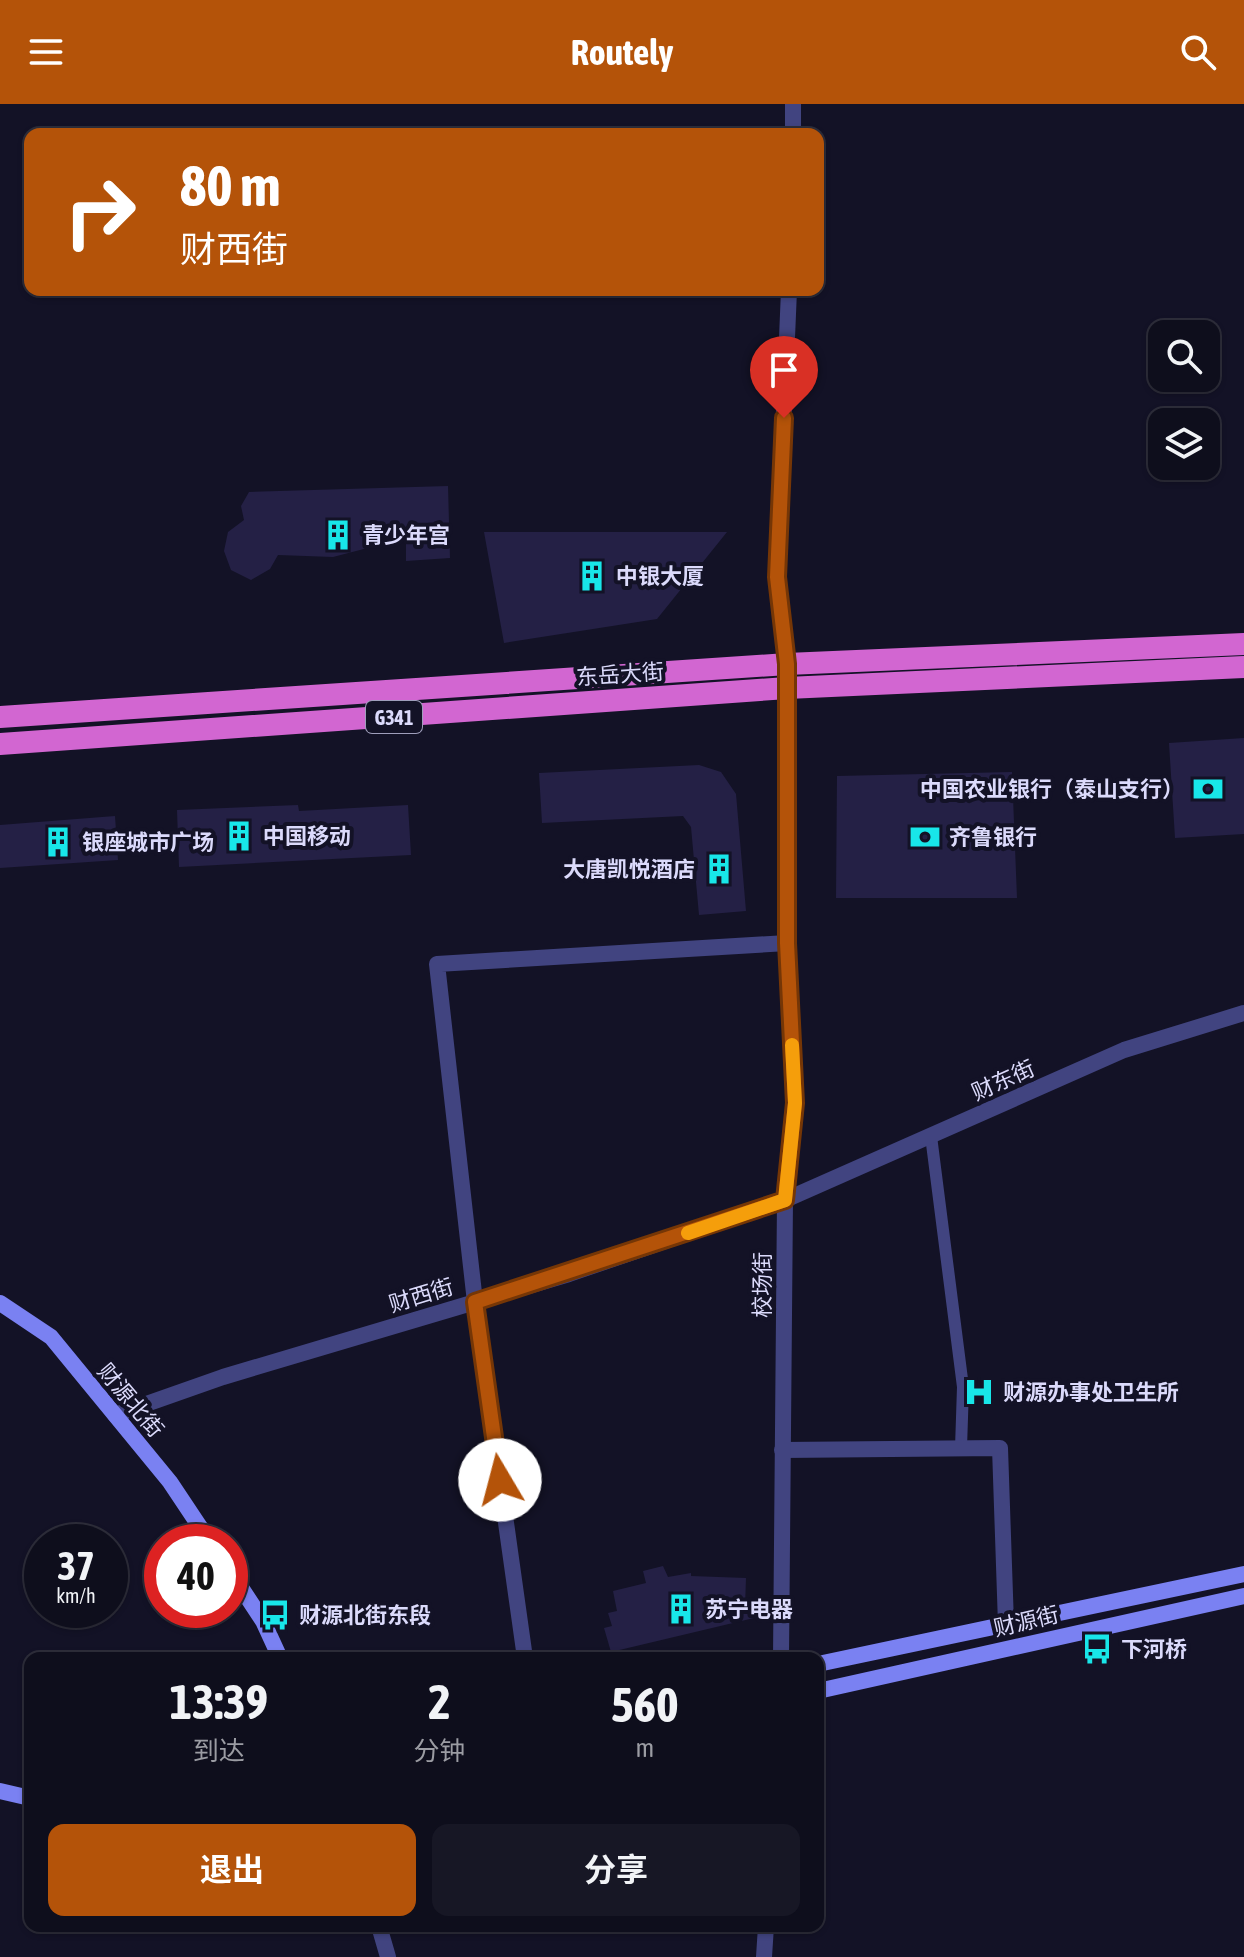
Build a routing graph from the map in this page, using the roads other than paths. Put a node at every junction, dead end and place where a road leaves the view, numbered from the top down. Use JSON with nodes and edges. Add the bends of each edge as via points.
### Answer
{"nodes":[{"id":1,"x":793,"y":104,"type":"edge"},
{"id":2,"x":793,"y":128,"type":"edge"},
{"id":3,"x":789,"y":296,"type":"edge"},
{"id":4,"x":1244,"y":644,"type":"edge"},
{"id":5,"x":787,"y":664,"type":"junction"},
{"id":6,"x":1244,"y":667,"type":"edge"},
{"id":7,"x":787,"y":688,"type":"junction"},
{"id":8,"x":0,"y":717,"type":"edge"},
{"id":9,"x":0,"y":744,"type":"edge"},
{"id":10,"x":787,"y":943,"type":"junction"},
{"id":11,"x":1244,"y":1013,"type":"edge"},
{"id":12,"x":931,"y":1136,"type":"junction"},
{"id":13,"x":785,"y":1200,"type":"junction"},
{"id":14,"x":475,"y":1302,"type":"junction"},
{"id":15,"x":0,"y":1303,"type":"edge"},
{"id":16,"x":115,"y":1415,"type":"junction"},
{"id":17,"x":961,"y":1448,"type":"junction"},
{"id":18,"x":782,"y":1450,"type":"junction"},
{"id":19,"x":198,"y":1524,"type":"edge"},
{"id":20,"x":1244,"y":1574,"type":"edge"},
{"id":21,"x":1244,"y":1596,"type":"edge"},
{"id":22,"x":248,"y":1598,"type":"edge"},
{"id":23,"x":1006,"y":1624,"type":"junction"},
{"id":24,"x":277,"y":1652,"type":"edge"},
{"id":25,"x":524,"y":1652,"type":"edge"},
{"id":26,"x":781,"y":1652,"type":"edge"},
{"id":27,"x":824,"y":1663,"type":"edge"},
{"id":28,"x":824,"y":1690,"type":"edge"},
{"id":29,"x":0,"y":1791,"type":"edge"},
{"id":30,"x":24,"y":1797,"type":"edge"},
{"id":31,"x":381,"y":1932,"type":"edge"},
{"id":32,"x":766,"y":1932,"type":"edge"},
{"id":33,"x":388,"y":1957,"type":"edge"},
{"id":34,"x":764,"y":1957,"type":"edge"}],
"edges":[{"from":1,"to":2,"type":"street"},
{"from":3,"to":5,"type":"street","name":"校场街","via":[[777,577]]},
{"from":4,"to":5,"type":"highway","name":"东岳大街","number":"G341"},
{"from":5,"to":7,"type":"street","name":"校场街"},
{"from":5,"to":8,"type":"highway","name":"东岳大街","number":"G341"},
{"from":6,"to":7,"type":"highway","name":"东岳大街","number":"G341"},
{"from":7,"to":9,"type":"highway","name":"东岳大街","number":"G341"},
{"from":7,"to":10,"type":"street","name":"校场街"},
{"from":10,"to":13,"type":"street","name":"校场街","via":[[795,1103]]},
{"from":10,"to":14,"type":"street","via":[[437,964]]},
{"from":11,"to":12,"type":"street","name":"财东街","via":[[1124,1050]]},
{"from":12,"to":13,"type":"street","name":"财东街"},
{"from":12,"to":17,"type":"street","via":[[963,1387]]},
{"from":13,"to":14,"type":"street","name":"财西街"},
{"from":13,"to":18,"type":"street","name":"校场街"},
{"from":14,"to":16,"type":"street","name":"财西街"},
{"from":14,"to":25,"type":"street"},
{"from":15,"to":16,"type":"main road","name":"财源北街","via":[[51,1337]]},
{"from":16,"to":19,"type":"main road","name":"财源北街"},
{"from":17,"to":18,"type":"street"},
{"from":17,"to":23,"type":"street","via":[[1000,1448]]},
{"from":18,"to":26,"type":"street","name":"校场街"},
{"from":20,"to":23,"type":"main road","name":"财源街"},
{"from":21,"to":28,"type":"main road","name":"财源街"},
{"from":22,"to":24,"type":"main road"},
{"from":23,"to":27,"type":"main road","name":"财源街"},
{"from":29,"to":30,"type":"main road"},
{"from":31,"to":33,"type":"street"},
{"from":32,"to":34,"type":"street"}]}
